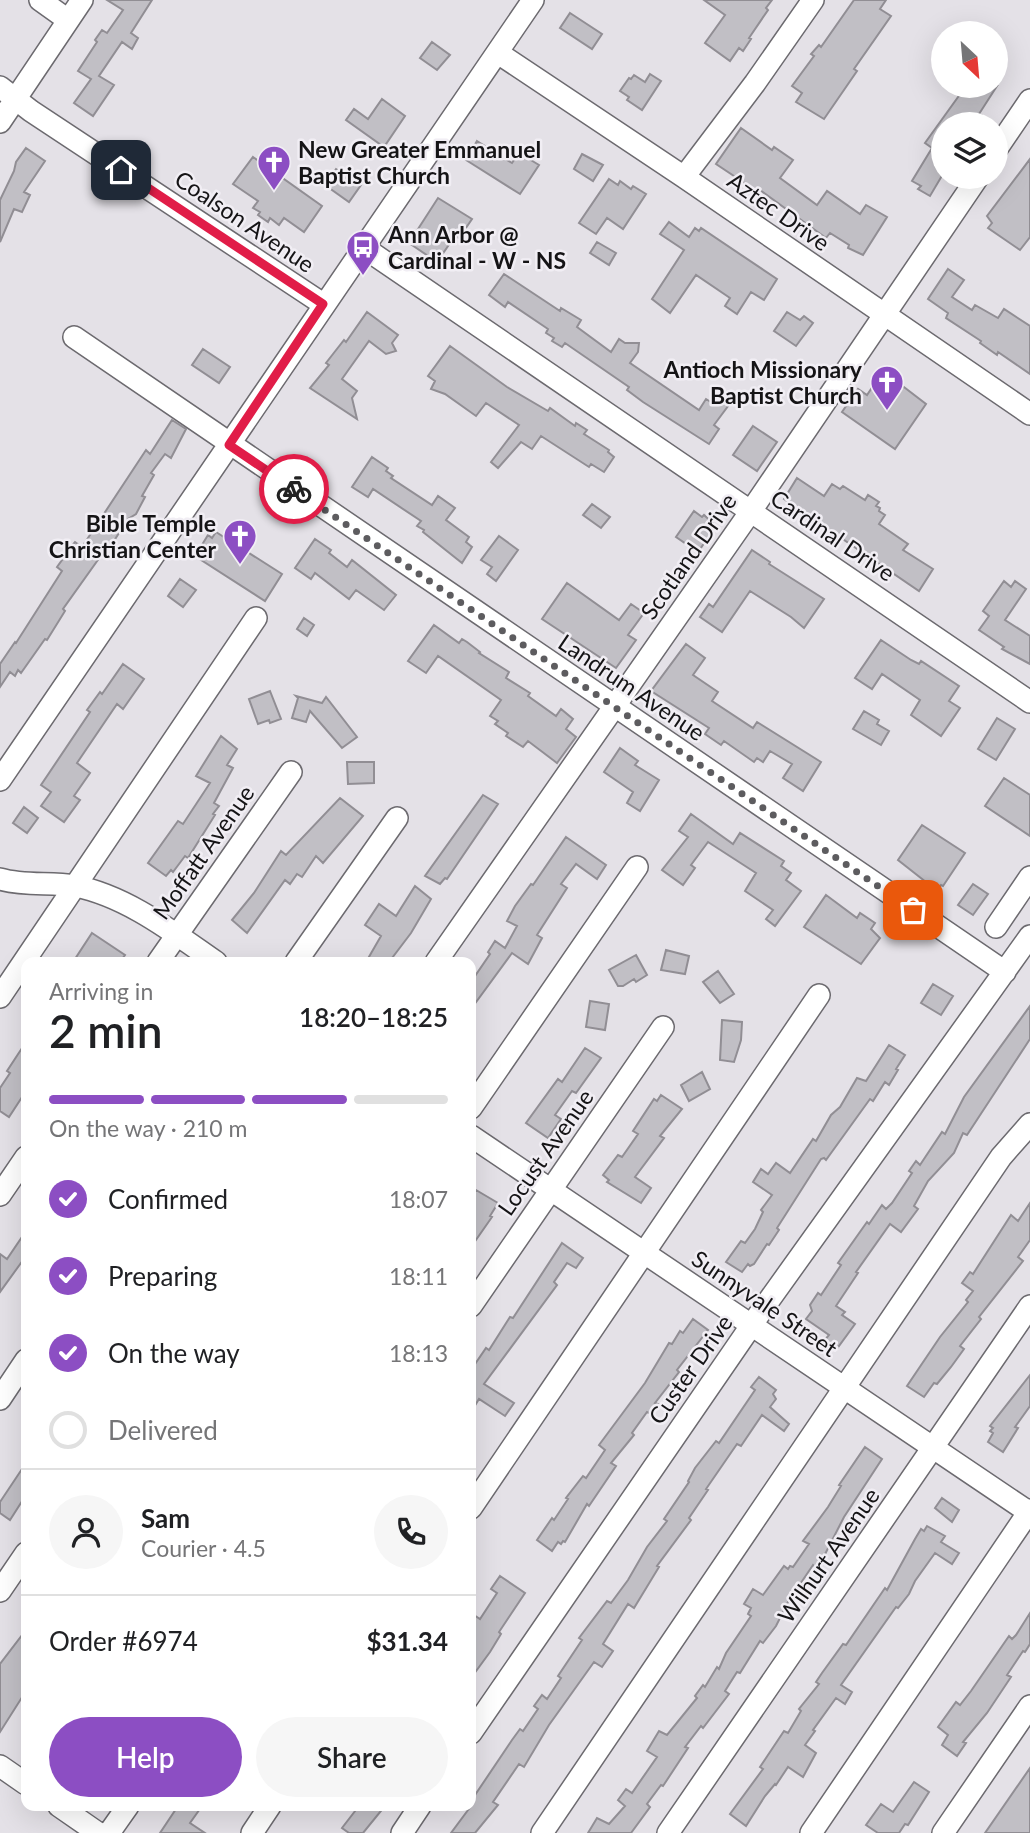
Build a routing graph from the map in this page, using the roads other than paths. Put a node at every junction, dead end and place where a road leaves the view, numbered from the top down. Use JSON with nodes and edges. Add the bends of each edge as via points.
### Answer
{"nodes":[{"id":1,"x":40,"y":0,"type":"edge"},
{"id":2,"x":82,"y":0,"type":"edge"},
{"id":3,"x":533,"y":0,"type":"edge"},
{"id":4,"x":813,"y":0,"type":"edge"},
{"id":5,"x":68,"y":20,"type":"junction"},
{"id":6,"x":498,"y":53,"type":"junction"},
{"id":7,"x":8,"y":92,"type":"edge"},
{"id":8,"x":1030,"y":100,"type":"edge"},
{"id":9,"x":0,"y":122,"type":"edge"},
{"id":10,"x":1008,"y":132,"type":"edge"},
{"id":11,"x":684,"y":177,"type":"junction"},
{"id":12,"x":970,"y":189,"type":"edge"},
{"id":13,"x":363,"y":247,"type":"junction"},
{"id":14,"x":323,"y":304,"type":"junction"},
{"id":15,"x":883,"y":316,"type":"junction"},
{"id":16,"x":74,"y":337,"type":"dead end"},
{"id":17,"x":1030,"y":414,"type":"edge"},
{"id":18,"x":229,"y":445,"type":"junction"},
{"id":19,"x":751,"y":511,"type":"junction"},
{"id":20,"x":256,"y":618,"type":"dead end"},
{"id":21,"x":1030,"y":702,"type":"edge"},
{"id":22,"x":614,"y":707,"type":"junction"},
{"id":23,"x":291,"y":772,"type":"dead end"},
{"id":24,"x":0,"y":780,"type":"edge"},
{"id":25,"x":397,"y":818,"type":"dead end"},
{"id":26,"x":637,"y":867,"type":"dead end"},
{"id":27,"x":1030,"y":877,"type":"edge"},
{"id":28,"x":0,"y":879,"type":"edge"},
{"id":29,"x":75,"y":886,"type":"junction"},
{"id":30,"x":996,"y":927,"type":"dead end"},
{"id":31,"x":177,"y":935,"type":"junction"},
{"id":32,"x":1030,"y":936,"type":"edge"},
{"id":33,"x":27,"y":957,"type":"edge"},
{"id":34,"x":162,"y":957,"type":"edge"},
{"id":35,"x":209,"y":957,"type":"edge"},
{"id":36,"x":300,"y":957,"type":"edge"},
{"id":37,"x":439,"y":957,"type":"edge"},
{"id":38,"x":21,"y":966,"type":"edge"},
{"id":39,"x":1004,"y":972,"type":"junction"},
{"id":40,"x":819,"y":995,"type":"dead end"},
{"id":41,"x":0,"y":997,"type":"edge"},
{"id":42,"x":663,"y":1027,"type":"dead end"},
{"id":43,"x":476,"y":1101,"type":"edge"},
{"id":44,"x":1030,"y":1124,"type":"edge"},
{"id":45,"x":476,"y":1139,"type":"edge"},
{"id":46,"x":21,"y":1164,"type":"edge"},
{"id":47,"x":550,"y":1190,"type":"junction"},
{"id":48,"x":0,"y":1195,"type":"edge"},
{"id":49,"x":643,"y":1252,"type":"junction"},
{"id":50,"x":476,"y":1299,"type":"edge"},
{"id":51,"x":1030,"y":1306,"type":"edge"},
{"id":52,"x":753,"y":1325,"type":"junction"},
{"id":53,"x":21,"y":1368,"type":"edge"},
{"id":54,"x":845,"y":1389,"type":"junction"},
{"id":55,"x":0,"y":1399,"type":"edge"},
{"id":56,"x":933,"y":1449,"type":"junction"},
{"id":57,"x":476,"y":1501,"type":"edge"},
{"id":58,"x":1030,"y":1512,"type":"edge"},
{"id":59,"x":21,"y":1560,"type":"edge"},
{"id":60,"x":0,"y":1591,"type":"edge"},
{"id":61,"x":1030,"y":1706,"type":"edge"},
{"id":62,"x":476,"y":1726,"type":"edge"},
{"id":63,"x":66,"y":1811,"type":"edge"},
{"id":64,"x":124,"y":1811,"type":"edge"},
{"id":65,"x":267,"y":1811,"type":"edge"},
{"id":66,"x":417,"y":1811,"type":"edge"},
{"id":67,"x":98,"y":1833,"type":"edge"},
{"id":68,"x":109,"y":1833,"type":"edge"},
{"id":69,"x":252,"y":1833,"type":"edge"},
{"id":70,"x":402,"y":1833,"type":"edge"},
{"id":71,"x":542,"y":1833,"type":"edge"},
{"id":72,"x":668,"y":1833,"type":"edge"},
{"id":73,"x":811,"y":1833,"type":"edge"},
{"id":74,"x":943,"y":1833,"type":"edge"}],
"edges":[{"from":1,"to":5,"type":"street"},
{"from":2,"to":5,"type":"street"},
{"from":3,"to":6,"type":"street"},
{"from":4,"to":11,"type":"street"},
{"from":5,"to":7,"type":"street"},
{"from":6,"to":11,"type":"street","name":"Aztec Drive"},
{"from":6,"to":13,"type":"street"},
{"from":7,"to":9,"type":"street"},
{"from":7,"to":14,"type":"street","name":"Coalson Avenue"},
{"from":8,"to":10,"type":"street"},
{"from":11,"to":15,"type":"street","name":"Aztec Drive"},
{"from":12,"to":15,"type":"street","name":"Scotland Drive"},
{"from":13,"to":14,"type":"street"},
{"from":13,"to":19,"type":"street","name":"Cardinal Drive"},
{"from":14,"to":18,"type":"street"},
{"from":15,"to":17,"type":"street","name":"Aztec Drive"},
{"from":15,"to":19,"type":"street","name":"Scotland Drive"},
{"from":16,"to":18,"type":"street","name":"Landrum Avenue"},
{"from":18,"to":22,"type":"street","name":"Landrum Avenue"},
{"from":18,"to":24,"type":"street"},
{"from":19,"to":21,"type":"street","name":"Cardinal Drive"},
{"from":19,"to":22,"type":"street","name":"Scotland Drive"},
{"from":20,"to":29,"type":"street"},
{"from":22,"to":37,"type":"street","name":"Scotland Drive"},
{"from":22,"to":39,"type":"street","name":"Landrum Avenue"},
{"from":23,"to":31,"type":"street","name":"Moffatt Avenue"},
{"from":25,"to":36,"type":"street"},
{"from":26,"to":43,"type":"street"},
{"from":27,"to":30,"type":"street"},
{"from":28,"to":29,"type":"street"},
{"from":29,"to":31,"type":"street","via":[[127,905]]},
{"from":29,"to":33,"type":"street"},
{"from":31,"to":34,"type":"street","name":"Moffatt Avenue"},
{"from":31,"to":35,"type":"street"},
{"from":32,"to":39,"type":"street","name":"Custer Drive"},
{"from":38,"to":41,"type":"street"},
{"from":39,"to":52,"type":"street","name":"Custer Drive"},
{"from":40,"to":49,"type":"street"},
{"from":42,"to":47,"type":"street","name":"Locust Avenue"},
{"from":44,"to":54,"type":"street","via":[[1001,1157]]},
{"from":45,"to":47,"type":"street","name":"Sunnyvale Street"},
{"from":46,"to":48,"type":"street"},
{"from":47,"to":49,"type":"street","name":"Sunnyvale Street"},
{"from":47,"to":50,"type":"street","name":"Locust Avenue"},
{"from":49,"to":52,"type":"street","name":"Sunnyvale Street"},
{"from":49,"to":57,"type":"street"},
{"from":51,"to":56,"type":"street","name":"Wilhurt Avenue"},
{"from":52,"to":54,"type":"street","name":"Sunnyvale Street"},
{"from":52,"to":62,"type":"street","name":"Custer Drive"},
{"from":53,"to":55,"type":"street"},
{"from":54,"to":56,"type":"street","name":"Sunnyvale Street"},
{"from":54,"to":71,"type":"street"},
{"from":56,"to":58,"type":"street","name":"Sunnyvale Street"},
{"from":56,"to":72,"type":"street","name":"Wilhurt Avenue"},
{"from":58,"to":73,"type":"street"},
{"from":59,"to":60,"type":"street"},
{"from":61,"to":74,"type":"street"},
{"from":63,"to":67,"type":"street"},
{"from":64,"to":68,"type":"street"},
{"from":65,"to":69,"type":"street"},
{"from":66,"to":70,"type":"street"}]}
